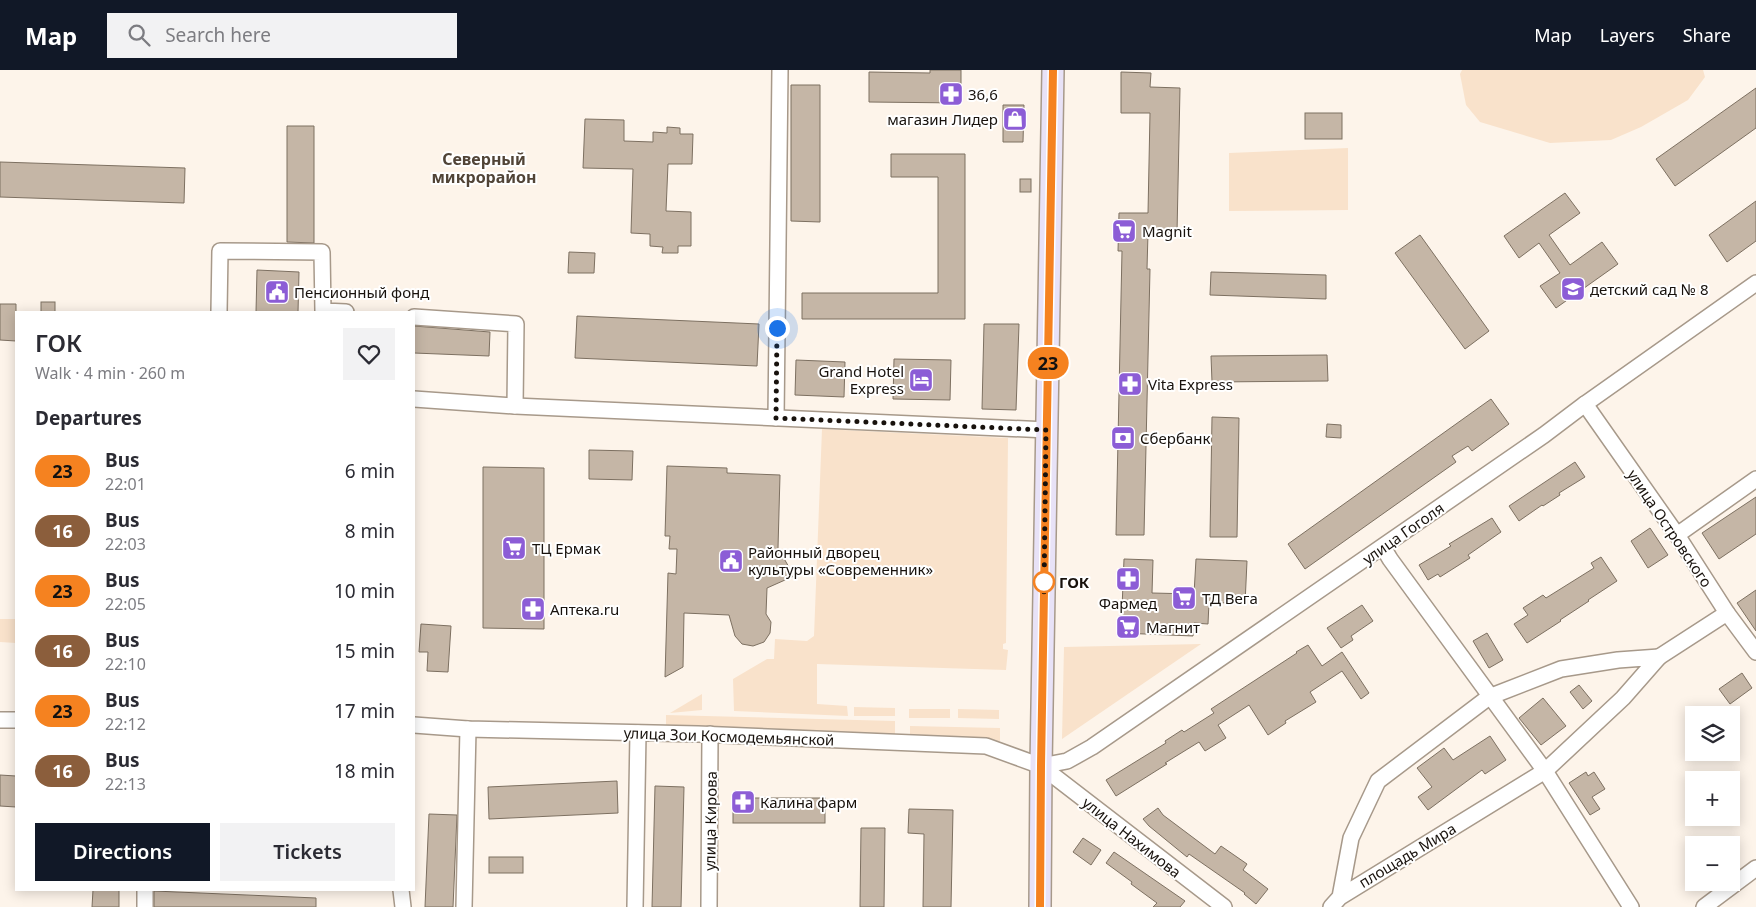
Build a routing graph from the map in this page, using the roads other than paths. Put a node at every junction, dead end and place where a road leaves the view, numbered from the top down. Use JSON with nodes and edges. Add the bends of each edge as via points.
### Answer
{"nodes":[{"id":1,"x":780,"y":70,"type":"edge"},
{"id":2,"x":1053,"y":70,"type":"edge"},
{"id":3,"x":1756,"y":283,"type":"edge"},
{"id":4,"x":219,"y":311,"type":"edge"},
{"id":5,"x":323,"y":311,"type":"edge"},
{"id":6,"x":415,"y":317,"type":"edge"},
{"id":7,"x":415,"y":399,"type":"edge"},
{"id":8,"x":1585,"y":404,"type":"junction"},
{"id":9,"x":515,"y":406,"type":"junction"},
{"id":10,"x":776,"y":418,"type":"junction"},
{"id":11,"x":1046,"y":430,"type":"junction"},
{"id":12,"x":1756,"y":479,"type":"edge"},
{"id":13,"x":1677,"y":535,"type":"junction"},
{"id":14,"x":1383,"y":547,"type":"junction"},
{"id":15,"x":1726,"y":613,"type":"junction"},
{"id":16,"x":1754,"y":644,"type":"edge"},
{"id":17,"x":1660,"y":657,"type":"junction"},
{"id":18,"x":1489,"y":697,"type":"junction"},
{"id":19,"x":0,"y":720,"type":"edge"},
{"id":20,"x":15,"y":720,"type":"edge"},
{"id":21,"x":415,"y":725,"type":"edge"},
{"id":22,"x":468,"y":729,"type":"junction"},
{"id":23,"x":638,"y":733,"type":"junction"},
{"id":24,"x":710,"y":734,"type":"junction"},
{"id":25,"x":1041,"y":766,"type":"junction"},
{"id":26,"x":1545,"y":771,"type":"junction"},
{"id":27,"x":1756,"y":868,"type":"edge"},
{"id":28,"x":145,"y":891,"type":"edge"},
{"id":29,"x":401,"y":891,"type":"edge"},
{"id":30,"x":1335,"y":902,"type":"edge"},
{"id":31,"x":145,"y":907,"type":"edge"},
{"id":32,"x":403,"y":907,"type":"edge"},
{"id":33,"x":464,"y":907,"type":"edge"},
{"id":34,"x":635,"y":907,"type":"edge"},
{"id":35,"x":709,"y":907,"type":"edge"},
{"id":36,"x":1040,"y":907,"type":"edge"},
{"id":37,"x":1224,"y":907,"type":"edge"},
{"id":38,"x":1631,"y":907,"type":"edge"},
{"id":39,"x":1704,"y":907,"type":"edge"}],
"edges":[{"from":1,"to":10,"type":"street"},
{"from":2,"to":11,"type":"street"},
{"from":3,"to":8,"type":"street","name":"улица Гоголя"},
{"from":4,"to":5,"type":"street","via":[[220,251],[322,252]]},
{"from":6,"to":9,"type":"street","via":[[516,324]]},
{"from":7,"to":9,"type":"street"},
{"from":8,"to":13,"type":"street","name":"улица Островского"},
{"from":8,"to":14,"type":"street","name":"улица Гоголя"},
{"from":9,"to":10,"type":"street"},
{"from":10,"to":11,"type":"street"},
{"from":11,"to":25,"type":"street"},
{"from":12,"to":13,"type":"street"},
{"from":13,"to":15,"type":"street","name":"улица Островского"},
{"from":14,"to":18,"type":"street"},
{"from":14,"to":25,"type":"street","name":"улица Гоголя","via":[[1092,748],[1067,761]]},
{"from":15,"to":16,"type":"street","name":"улица Островского"},
{"from":15,"to":17,"type":"street"},
{"from":17,"to":18,"type":"street","name":"площадь Мира","via":[[1561,669]]},
{"from":17,"to":26,"type":"street","name":"площадь Мира","via":[[1623,698]]},
{"from":18,"to":26,"type":"street"},
{"from":18,"to":30,"type":"street","name":"площадь Мира","via":[[1378,781],[1351,838]]},
{"from":19,"to":20,"type":"street"},
{"from":21,"to":22,"type":"street","name":"улица Зои Космодемьянской"},
{"from":22,"to":23,"type":"street","name":"улица Зои Космодемьянской"},
{"from":22,"to":33,"type":"street"},
{"from":23,"to":24,"type":"street","name":"улица Зои Космодемьянской"},
{"from":23,"to":34,"type":"street"},
{"from":24,"to":25,"type":"street","name":"улица Зои Космодемьянской","via":[[986,746]]},
{"from":24,"to":35,"type":"street","name":"улица Кирова"},
{"from":25,"to":36,"type":"street"},
{"from":25,"to":37,"type":"street","name":"улица Нахимова"},
{"from":26,"to":30,"type":"street","name":"площадь Мира"},
{"from":26,"to":38,"type":"street"},
{"from":27,"to":39,"type":"street"},
{"from":28,"to":31,"type":"street"},
{"from":29,"to":32,"type":"street"}]}
